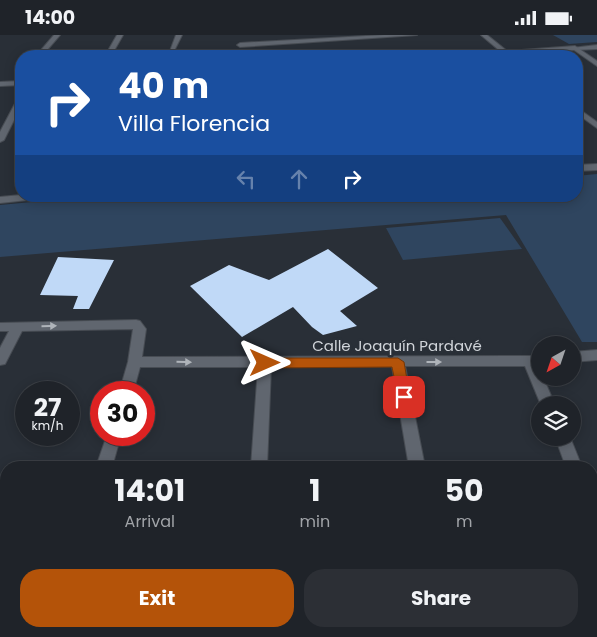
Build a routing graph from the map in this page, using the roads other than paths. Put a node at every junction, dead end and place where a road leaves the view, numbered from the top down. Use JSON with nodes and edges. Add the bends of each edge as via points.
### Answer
{"nodes":[{"id":1,"x":58,"y":35,"type":"edge"},
{"id":2,"x":120,"y":35,"type":"edge"},
{"id":3,"x":179,"y":35,"type":"edge"},
{"id":4,"x":242,"y":35,"type":"edge"},
{"id":5,"x":414,"y":35,"type":"edge"},
{"id":6,"x":484,"y":35,"type":"edge"},
{"id":7,"x":366,"y":36,"type":"edge"},
{"id":8,"x":307,"y":38,"type":"edge"},
{"id":9,"x":597,"y":47,"type":"edge"},
{"id":10,"x":575,"y":48,"type":"junction"},
{"id":11,"x":44,"y":50,"type":"edge"},
{"id":12,"x":111,"y":50,"type":"edge"},
{"id":13,"x":172,"y":50,"type":"dead end"},
{"id":14,"x":502,"y":50,"type":"edge"},
{"id":15,"x":556,"y":50,"type":"edge"},
{"id":16,"x":578,"y":50,"type":"edge"},
{"id":17,"x":583,"y":53,"type":"edge"},
{"id":18,"x":597,"y":63,"type":"edge"},
{"id":19,"x":15,"y":83,"type":"edge"},
{"id":20,"x":0,"y":84,"type":"edge"},
{"id":21,"x":15,"y":111,"type":"edge"},
{"id":22,"x":583,"y":115,"type":"edge"},
{"id":23,"x":597,"y":126,"type":"edge"},
{"id":24,"x":0,"y":140,"type":"edge"},
{"id":25,"x":597,"y":167,"type":"edge"},
{"id":26,"x":583,"y":168,"type":"edge"},
{"id":27,"x":15,"y":198,"type":"edge"},
{"id":28,"x":0,"y":200,"type":"edge"},
{"id":29,"x":0,"y":327,"type":"edge"},
{"id":30,"x":18,"y":327,"type":"junction"},
{"id":31,"x":597,"y":355,"type":"edge"},
{"id":32,"x":581,"y":356,"type":"edge"},
{"id":33,"x":0,"y":360,"type":"edge"},
{"id":34,"x":531,"y":361,"type":"edge"},
{"id":35,"x":135,"y":362,"type":"junction"},
{"id":36,"x":398,"y":362,"type":"junction"},
{"id":37,"x":265,"y":363,"type":"junction"},
{"id":38,"x":129,"y":381,"type":"edge"},
{"id":39,"x":111,"y":446,"type":"edge"},
{"id":40,"x":566,"y":446,"type":"edge"},
{"id":41,"x":106,"y":461,"type":"edge"},
{"id":42,"x":258,"y":461,"type":"edge"},
{"id":43,"x":415,"y":461,"type":"edge"},
{"id":44,"x":572,"y":461,"type":"edge"}],
"edges":[{"from":1,"to":11,"type":"street"},
{"from":2,"to":12,"type":"street"},
{"from":3,"to":13,"type":"street"},
{"from":4,"to":8,"type":"street","via":[[240,47]]},
{"from":5,"to":7,"type":"street"},
{"from":6,"to":14,"type":"street"},
{"from":7,"to":8,"type":"street"},
{"from":9,"to":10,"type":"street"},
{"from":10,"to":15,"type":"street"},
{"from":10,"to":16,"type":"street"},
{"from":17,"to":18,"type":"street"},
{"from":19,"to":20,"type":"street"},
{"from":21,"to":24,"type":"street"},
{"from":22,"to":23,"type":"street"},
{"from":25,"to":26,"type":"street"},
{"from":27,"to":28,"type":"street"},
{"from":29,"to":30,"type":"street"},
{"from":30,"to":33,"type":"street"},
{"from":30,"to":35,"type":"street","one_way":true,"via":[[132,324],[140,329]]},
{"from":31,"to":32,"type":"street"},
{"from":36,"to":34,"type":"street","name":"Calle Joaquín Pardavé","one_way":true},
{"from":35,"to":37,"type":"street","name":"Calle Joaquín Pardavé","one_way":true},
{"from":35,"to":38,"type":"street"},
{"from":36,"to":37,"type":"street","name":"Calle Joaquín Pardavé"},
{"from":36,"to":43,"type":"street"},
{"from":37,"to":42,"type":"street"},
{"from":39,"to":41,"type":"street"},
{"from":40,"to":44,"type":"street"}]}
